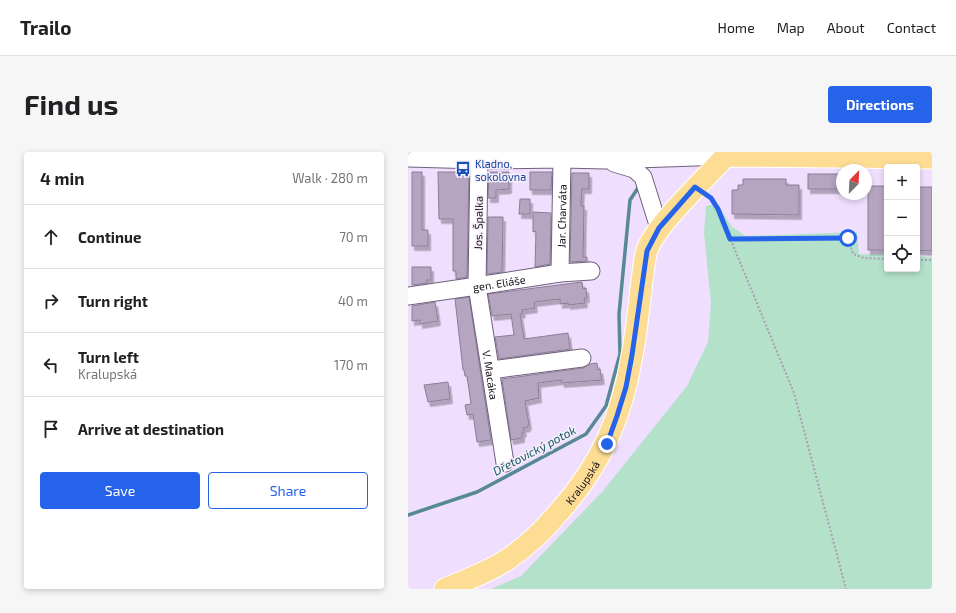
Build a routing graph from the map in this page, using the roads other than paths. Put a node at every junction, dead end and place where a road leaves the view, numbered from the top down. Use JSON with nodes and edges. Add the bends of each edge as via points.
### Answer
{"nodes":[{"id":1,"x":726,"y":156,"type":"junction"},
{"id":2,"x":408,"y":158,"type":"edge"},
{"id":3,"x":932,"y":158,"type":"edge"},
{"id":4,"x":562,"y":159,"type":"junction"},
{"id":5,"x":479,"y":160,"type":"junction"},
{"id":6,"x":606,"y":160,"type":"junction"},
{"id":7,"x":659,"y":228,"type":"junction"},
{"id":8,"x":591,"y":271,"type":"dead end"},
{"id":9,"x":560,"y":273,"type":"junction"},
{"id":10,"x":477,"y":286,"type":"junction"},
{"id":11,"x":408,"y":296,"type":"edge"},
{"id":12,"x":582,"y":358,"type":"dead end"},
{"id":13,"x":491,"y":370,"type":"junction"},
{"id":14,"x":505,"y":463,"type":"dead end"},
{"id":15,"x":445,"y":589,"type":"edge"}],
"edges":[{"from":1,"to":3,"type":"main road"},
{"from":1,"to":6,"type":"street"},
{"from":1,"to":7,"type":"main road","name":"Kralupská"},
{"from":2,"to":5,"type":"street"},
{"from":4,"to":5,"type":"street"},
{"from":4,"to":6,"type":"street"},
{"from":4,"to":9,"type":"street","name":"Jar. Charváta"},
{"from":5,"to":10,"type":"street","name":"Jos. Špalka"},
{"from":6,"to":7,"type":"street","via":[[634,170],[643,177]]},
{"from":7,"to":15,"type":"main road","name":"Kralupská","via":[[647,251],[626,387],[607,444],[593,468],[574,496],[531,542],[483,573]]},
{"from":8,"to":9,"type":"street","name":"gen. Eliáše"},
{"from":9,"to":10,"type":"street","name":"gen. Eliáše"},
{"from":10,"to":11,"type":"street","name":"gen. Eliáše"},
{"from":10,"to":13,"type":"street","name":"V. Macáka"},
{"from":12,"to":13,"type":"street"},
{"from":13,"to":14,"type":"street","name":"V. Macáka"}]}
